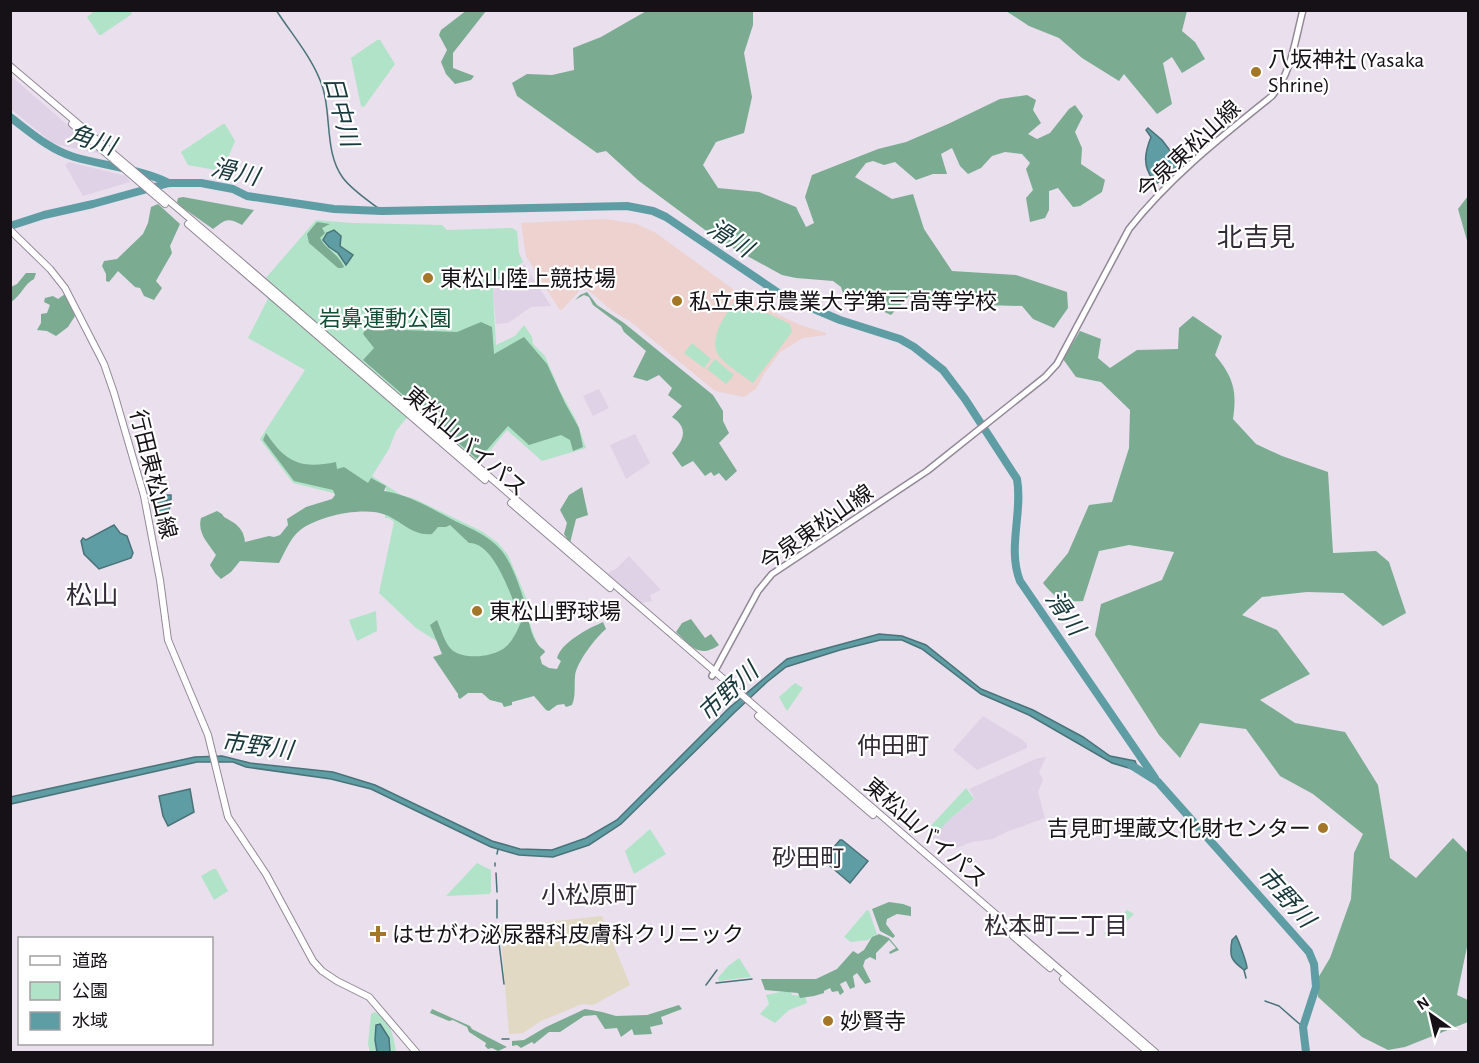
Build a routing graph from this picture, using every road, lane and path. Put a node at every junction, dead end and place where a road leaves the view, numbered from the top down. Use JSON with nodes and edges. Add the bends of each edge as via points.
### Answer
{"nodes":[{"id":1,"x":1303,"y":10,"type":"edge"},
{"id":2,"x":10,"y":66,"type":"edge"},
{"id":3,"x":10,"y":71,"type":"edge"},
{"id":4,"x":115,"y":158,"type":"junction"},
{"id":5,"x":13,"y":232,"type":"edge"},
{"id":6,"x":713,"y":675,"type":"junction"},
{"id":7,"x":754,"y":710,"type":"junction"},
{"id":8,"x":416,"y":1053,"type":"edge"},
{"id":9,"x":1148,"y":1053,"type":"edge"},
{"id":10,"x":1155,"y":1053,"type":"edge"}],
"edges":[{"from":1,"to":6,"type":"main road","name":"今泉東松山線","via":[[1282,84],[1158,194],[1129,229],[1057,364],[927,471],[772,574],[758,591]]},
{"from":2,"to":4,"type":"main road"},
{"from":3,"to":4,"type":"main road"},
{"from":4,"to":6,"type":"main road","name":"東松山バイパス"},
{"from":5,"to":8,"type":"main road","name":"行田東松山線","via":[[65,288],[109,377],[144,496],[168,640],[201,715],[228,818],[263,869],[313,961],[337,981],[369,997]]},
{"from":6,"to":7,"type":"main road","name":"東松山バイパス"},
{"from":7,"to":9,"type":"main road","name":"東松山バイパス"},
{"from":7,"to":10,"type":"main road","name":"東松山バイパス"}]}
